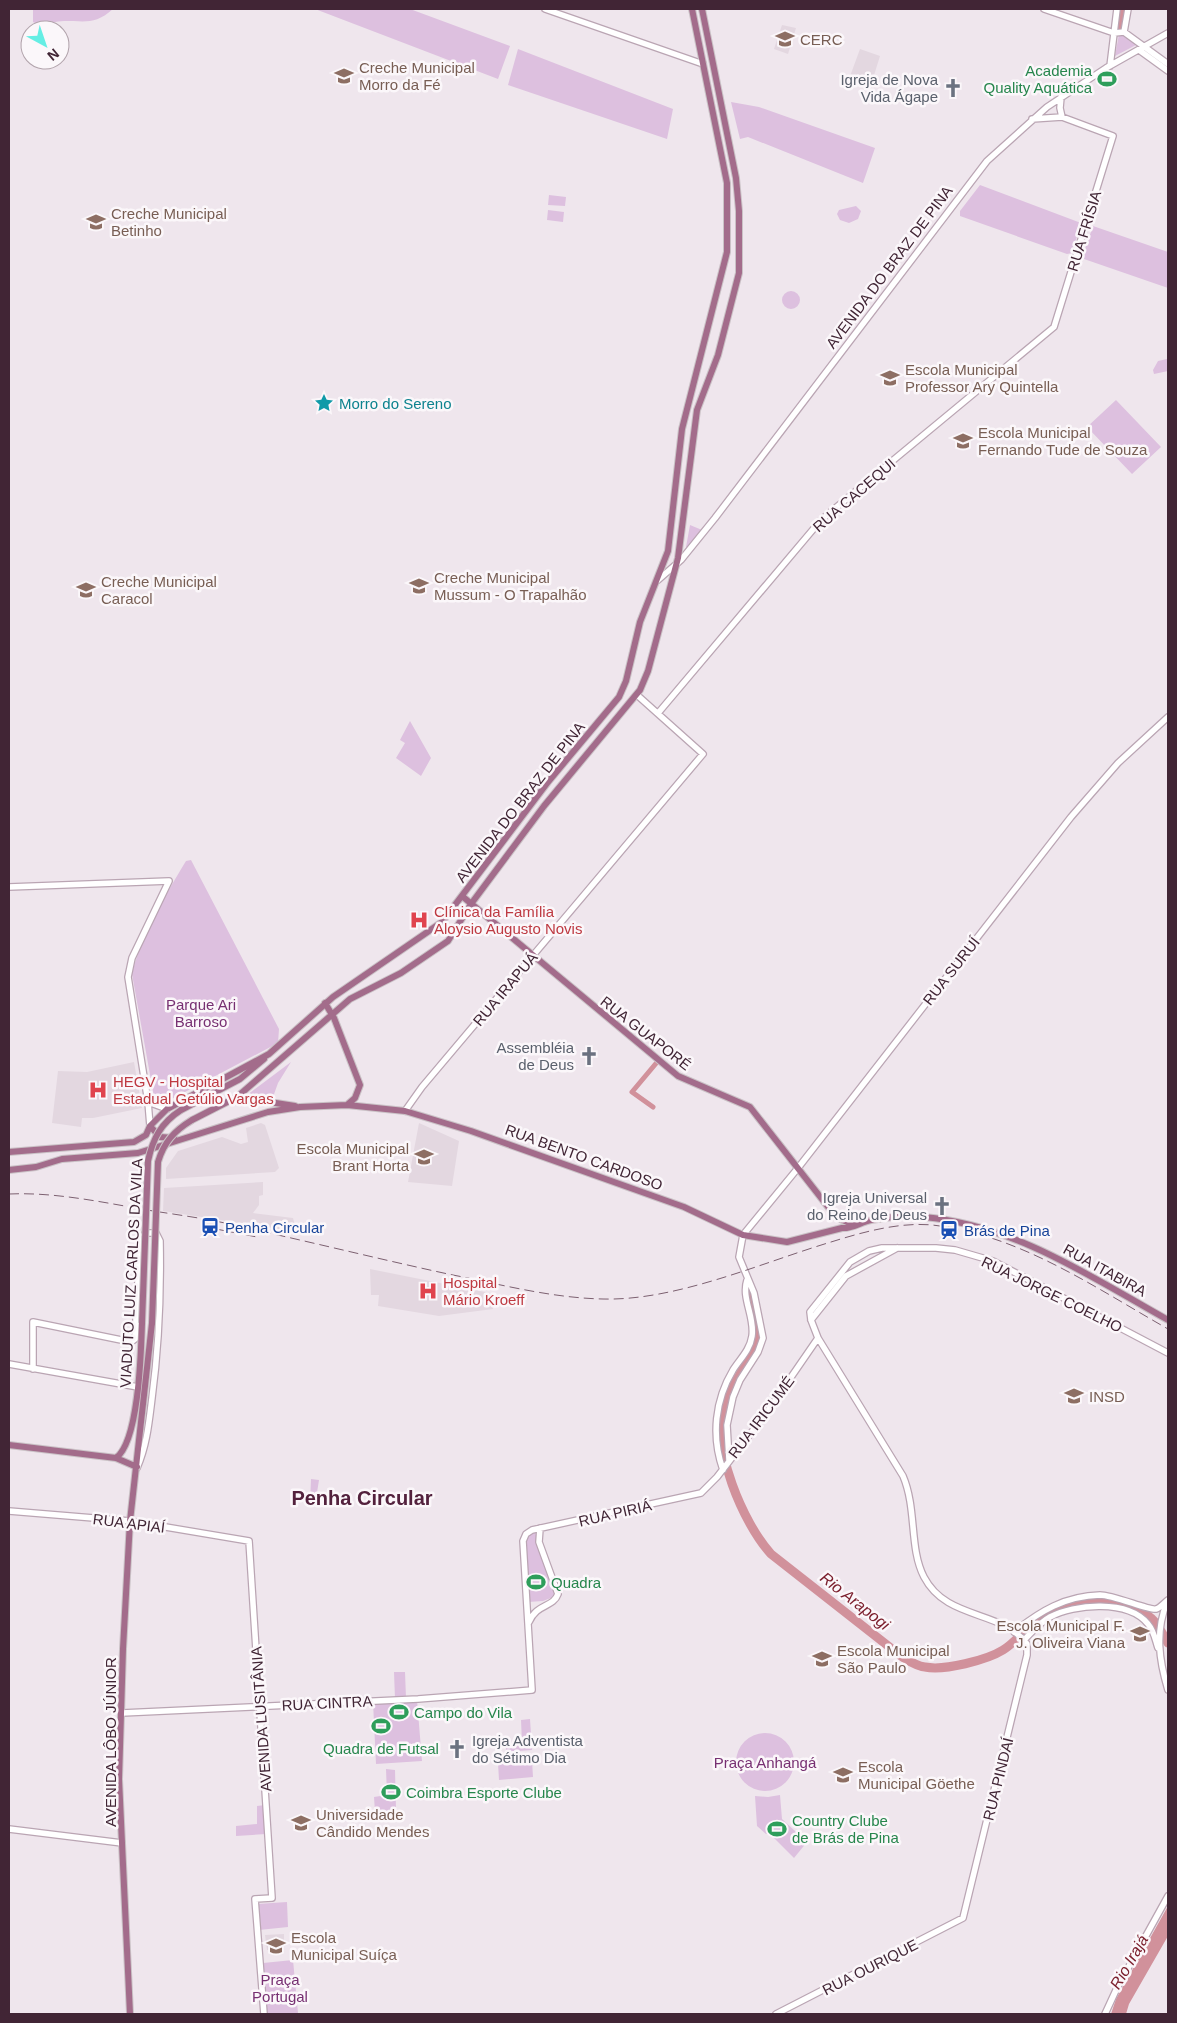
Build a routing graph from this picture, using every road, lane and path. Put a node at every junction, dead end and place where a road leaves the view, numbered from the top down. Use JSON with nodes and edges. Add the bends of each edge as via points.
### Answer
{"nodes":[{"id":1,"x":546,"y":9,"type":"edge"},
{"id":2,"x":692,"y":9,"type":"edge"},
{"id":3,"x":702,"y":9,"type":"edge"},
{"id":4,"x":1044,"y":9,"type":"edge"},
{"id":5,"x":1117,"y":9,"type":"edge"},
{"id":6,"x":1128,"y":9,"type":"edge"},
{"id":7,"x":1124,"y":32,"type":"junction"},
{"id":8,"x":1114,"y":33,"type":"junction"},
{"id":9,"x":1168,"y":33,"type":"edge"},
{"id":10,"x":1142,"y":48,"type":"junction"},
{"id":11,"x":702,"y":64,"type":"junction"},
{"id":12,"x":1168,"y":64,"type":"edge"},
{"id":13,"x":1110,"y":66,"type":"junction"},
{"id":14,"x":1168,"y":71,"type":"edge"},
{"id":15,"x":1061,"y":97,"type":"junction"},
{"id":16,"x":1062,"y":116,"type":"junction"},
{"id":17,"x":1032,"y":119,"type":"junction"},
{"id":18,"x":1054,"y":327,"type":"joint"},
{"id":19,"x":676,"y":565,"type":"junction"},
{"id":20,"x":658,"y":580,"type":"junction"},
{"id":21,"x":637,"y":695,"type":"junction"},
{"id":22,"x":659,"y":712,"type":"junction"},
{"id":23,"x":1168,"y":717,"type":"edge"},
{"id":24,"x":9,"y":887,"type":"edge"},
{"id":25,"x":462,"y":896,"type":"junction"},
{"id":26,"x":471,"y":904,"type":"junction"},
{"id":27,"x":532,"y":956,"type":"junction"},
{"id":28,"x":325,"y":1003,"type":"junction"},
{"id":29,"x":332,"y":1014,"type":"junction"},
{"id":30,"x":269,"y":1054,"type":"junction"},
{"id":31,"x":237,"y":1097,"type":"junction"},
{"id":32,"x":148,"y":1102,"type":"junction"},
{"id":33,"x":347,"y":1105,"type":"junction"},
{"id":34,"x":300,"y":1107,"type":"junction"},
{"id":35,"x":165,"y":1111,"type":"junction"},
{"id":36,"x":405,"y":1111,"type":"junction"},
{"id":37,"x":192,"y":1120,"type":"joint"},
{"id":38,"x":150,"y":1126,"type":"junction"},
{"id":39,"x":164,"y":1138,"type":"junction"},
{"id":40,"x":182,"y":1138,"type":"junction"},
{"id":41,"x":9,"y":1152,"type":"edge"},
{"id":42,"x":798,"y":1168,"type":"junction"},
{"id":43,"x":9,"y":1170,"type":"edge"},
{"id":44,"x":836,"y":1217,"type":"junction"},
{"id":45,"x":854,"y":1225,"type":"junction"},
{"id":46,"x":834,"y":1230,"type":"junction"},
{"id":47,"x":743,"y":1235,"type":"junction"},
{"id":48,"x":901,"y":1247,"type":"junction"},
{"id":49,"x":747,"y":1280,"type":"junction"},
{"id":50,"x":811,"y":1320,"type":"junction"},
{"id":51,"x":1168,"y":1320,"type":"edge"},
{"id":52,"x":818,"y":1338,"type":"junction"},
{"id":53,"x":1168,"y":1353,"type":"edge"},
{"id":54,"x":9,"y":1364,"type":"edge"},
{"id":55,"x":33,"y":1369,"type":"junction"},
{"id":56,"x":138,"y":1387,"type":"junction"},
{"id":57,"x":9,"y":1445,"type":"edge"},
{"id":58,"x":116,"y":1458,"type":"junction"},
{"id":59,"x":726,"y":1465,"type":"junction"},
{"id":60,"x":136,"y":1469,"type":"junction"},
{"id":61,"x":701,"y":1493,"type":"joint"},
{"id":62,"x":9,"y":1511,"type":"edge"},
{"id":63,"x":130,"y":1521,"type":"junction"},
{"id":64,"x":540,"y":1528,"type":"junction"},
{"id":65,"x":249,"y":1540,"type":"joint"},
{"id":66,"x":526,"y":1595,"type":"junction"},
{"id":67,"x":1168,"y":1600,"type":"edge"},
{"id":68,"x":542,"y":1606,"type":"junction"},
{"id":69,"x":528,"y":1625,"type":"junction"},
{"id":70,"x":1015,"y":1633,"type":"junction"},
{"id":71,"x":1023,"y":1639,"type":"junction"},
{"id":72,"x":1158,"y":1648,"type":"junction"},
{"id":73,"x":1168,"y":1690,"type":"edge"},
{"id":74,"x":261,"y":1706,"type":"junction"},
{"id":75,"x":122,"y":1713,"type":"junction"},
{"id":76,"x":9,"y":1829,"type":"edge"},
{"id":77,"x":122,"y":1843,"type":"junction"},
{"id":78,"x":1168,"y":1896,"type":"edge"},
{"id":79,"x":962,"y":1918,"type":"joint"},
{"id":80,"x":130,"y":2014,"type":"edge"},
{"id":81,"x":264,"y":2014,"type":"edge"},
{"id":82,"x":776,"y":2014,"type":"edge"},
{"id":83,"x":1105,"y":2014,"type":"edge"}],
"edges":[{"from":1,"to":11,"type":"street"},
{"from":2,"to":11,"type":"main road"},
{"from":3,"to":19,"type":"main road","via":[[736,178],[739,268],[724,334],[697,410]]},
{"from":4,"to":8,"type":"street"},
{"from":5,"to":8,"type":"street"},
{"from":6,"to":7,"type":"street"},
{"from":7,"to":8,"type":"street"},
{"from":7,"to":10,"type":"street"},
{"from":8,"to":13,"type":"street"},
{"from":9,"to":10,"type":"street","name":"AVENIDA DO BRAZ DE PINA"},
{"from":10,"to":12,"type":"street"},
{"from":10,"to":13,"type":"street","name":"AVENIDA DO BRAZ DE PINA"},
{"from":10,"to":14,"type":"street"},
{"from":11,"to":20,"type":"main road","via":[[727,183],[727,252],[682,429],[669,546]]},
{"from":13,"to":15,"type":"street","name":"AVENIDA DO BRAZ DE PINA"},
{"from":15,"to":16,"type":"street"},
{"from":15,"to":17,"type":"street","name":"AVENIDA DO BRAZ DE PINA"},
{"from":16,"to":17,"type":"street"},
{"from":16,"to":18,"type":"street","name":"RUA FRÍSIA","via":[[1113,136]]},
{"from":17,"to":19,"type":"street","name":"AVENIDA DO BRAZ DE PINA","via":[[980,169]]},
{"from":18,"to":22,"type":"street","name":"RUA CACEQUI","via":[[821,520]]},
{"from":19,"to":20,"type":"street","name":"AVENIDA DO BRAZ DE PINA"},
{"from":19,"to":21,"type":"main road","name":"AVENIDA DO BRAZ DE PINA","via":[[646,678]]},
{"from":20,"to":25,"type":"main road","name":"AVENIDA DO BRAZ DE PINA","via":[[642,617],[619,697],[548,782]]},
{"from":21,"to":22,"type":"street"},
{"from":21,"to":26,"type":"main road","name":"AVENIDA DO BRAZ DE PINA","via":[[544,806]]},
{"from":22,"to":27,"type":"street","name":"RUA IRAPUÁ","via":[[703,754]]},
{"from":23,"to":42,"type":"street","name":"RUA SURUÍ","via":[[1118,763],[1071,817]]},
{"from":24,"to":32,"type":"street","via":[[170,881],[132,958],[128,977]]},
{"from":25,"to":26,"type":"main road","name":"RUA GUAPORÉ"},
{"from":25,"to":28,"type":"main road","name":"AVENIDA DO BRAZ DE PINA","via":[[434,930]]},
{"from":26,"to":27,"type":"main road","name":"RUA GUAPORÉ"},
{"from":26,"to":29,"type":"main road","name":"AVENIDA DO BRAZ DE PINA","via":[[444,945],[401,973],[359,994]]},
{"from":27,"to":36,"type":"street","name":"RUA IRAPUÁ"},
{"from":27,"to":42,"type":"main road","name":"RUA GUAPORÉ","via":[[678,1076],[750,1107]]},
{"from":28,"to":29,"type":"main road"},
{"from":28,"to":30,"type":"main road","name":"AVENIDA DO BRAZ DE PINA"},
{"from":29,"to":31,"type":"main road","name":"AVENIDA DO BRAZ DE PINA"},
{"from":29,"to":33,"type":"main road","via":[[360,1084],[355,1098]]},
{"from":30,"to":35,"type":"main road","name":"AVENIDA DO BRAZ DE PINA"},
{"from":30,"to":56,"type":"main road","name":"VIADUTO LUIZ CARLOS DA VILA","bridge":true,"via":[[240,1079],[165,1122],[152,1143],[148,1161]]},
{"from":31,"to":34,"type":"main road"},
{"from":31,"to":37,"type":"main road","name":"AVENIDA DO BRAZ DE PINA"},
{"from":32,"to":35,"type":"street"},
{"from":32,"to":38,"type":"street"},
{"from":33,"to":34,"type":"main road","name":"RUA BENTO CARDOSO"},
{"from":33,"to":36,"type":"main road","name":"RUA BENTO CARDOSO"},
{"from":34,"to":40,"type":"main road","via":[[268,1112]]},
{"from":35,"to":38,"type":"main road","name":"AVENIDA DO BRAZ DE PINA"},
{"from":35,"to":39,"type":"main road","via":[[160,1131]]},
{"from":36,"to":47,"type":"main road","name":"RUA BENTO CARDOSO","via":[[538,1153],[684,1207]]},
{"from":37,"to":60,"type":"main road","name":"AVENIDA LÔBO JÚNIOR","bridge":true,"via":[[175,1131],[166,1142],[158,1162],[152,1323]]},
{"from":38,"to":39,"type":"main road"},
{"from":38,"to":41,"type":"main road","name":"AVENIDA DO BRAZ DE PINA","via":[[143,1138],[134,1142]]},
{"from":39,"to":40,"type":"main road"},
{"from":40,"to":43,"type":"main road","via":[[138,1153],[62,1159],[36,1167]]},
{"from":42,"to":44,"type":"main road","name":"RUA GUAPORÉ"},
{"from":42,"to":47,"type":"street","name":"RUA SURUÍ"},
{"from":44,"to":45,"type":"main road","name":"RUA GUAPORÉ"},
{"from":44,"to":46,"type":"main road"},
{"from":45,"to":46,"type":"main road","name":"RUA BENTO CARDOSO"},
{"from":45,"to":51,"type":"main road","name":"RUA ITABIRA","via":[[882,1218],[916,1217],[998,1232],[1044,1251]]},
{"from":46,"to":47,"type":"main road","name":"RUA BENTO CARDOSO","via":[[787,1242]]},
{"from":47,"to":49,"type":"street","via":[[739,1257]]},
{"from":48,"to":50,"type":"street","via":[[846,1276]]},
{"from":48,"to":50,"type":"street","name":"RUA JORGE COELHO","via":[[869,1251],[850,1262],[812,1308]]},
{"from":48,"to":53,"type":"street","name":"RUA JORGE COELHO","via":[[955,1250],[993,1262]]},
{"from":49,"to":59,"type":"street","via":[[754,1293],[763,1338],[733,1397],[727,1425]]},
{"from":49,"to":59,"type":"street","via":[[745,1288],[752,1337],[728,1380],[716,1420],[716,1443]]},
{"from":50,"to":52,"type":"street"},
{"from":52,"to":59,"type":"street","name":"RUA IRICUMÉ"},
{"from":52,"to":70,"type":"street","via":[[903,1476],[912,1502],[917,1554],[924,1578],[950,1604],[1000,1623]]},
{"from":54,"to":55,"type":"street"},
{"from":55,"to":56,"type":"street"},
{"from":55,"to":60,"type":"street","name":"AVENIDA LÔBO JÚNIOR","via":[[34,1322],[130,1342],[135,1339],[139,1246],[142,1236],[156,1233],[160,1241],[158,1352],[146,1446]]},
{"from":56,"to":58,"type":"main road","name":"VIADUTO LUIZ CARLOS DA VILA","via":[[130,1438],[124,1452]]},
{"from":57,"to":58,"type":"main road"},
{"from":58,"to":60,"type":"main road"},
{"from":59,"to":61,"type":"street","name":"RUA IRICUMÉ"},
{"from":60,"to":63,"type":"main road","name":"AVENIDA LÔBO JÚNIOR"},
{"from":61,"to":64,"type":"street","name":"RUA PIRIÁ"},
{"from":62,"to":63,"type":"street","name":"RUA APIAÍ"},
{"from":63,"to":65,"type":"street","name":"RUA APIAÍ"},
{"from":63,"to":75,"type":"main road","name":"AVENIDA LÔBO JÚNIOR","via":[[125,1580]]},
{"from":64,"to":66,"type":"street","name":"RUA PIRIÁ","via":[[528,1532],[523,1540]]},
{"from":64,"to":68,"type":"street","via":[[538,1538],[558,1594],[556,1600]]},
{"from":65,"to":74,"type":"street","name":"AVENIDA LUSITÂNIA"},
{"from":66,"to":68,"type":"street","via":[[534,1606]]},
{"from":66,"to":69,"type":"street"},
{"from":67,"to":70,"type":"street","via":[[1160,1608],[1152,1610],[1106,1596],[1075,1598],[1044,1609]]},
{"from":67,"to":72,"type":"street"},
{"from":68,"to":69,"type":"street"},
{"from":69,"to":74,"type":"street","name":"RUA CINTRA","via":[[532,1690]]},
{"from":70,"to":71,"type":"street"},
{"from":71,"to":72,"type":"street","via":[[1057,1614],[1100,1606],[1142,1618],[1153,1632]]},
{"from":71,"to":79,"type":"street","name":"RUA PINDAÍ","via":[[1027,1644],[1027,1660]]},
{"from":72,"to":73,"type":"street"},
{"from":74,"to":75,"type":"street","name":"RUA CINTRA"},
{"from":74,"to":81,"type":"street","name":"AVENIDA LUSITÂNIA","via":[[272,1898],[255,1899]]},
{"from":75,"to":77,"type":"main road","name":"AVENIDA LÔBO JÚNIOR"},
{"from":76,"to":77,"type":"street"},
{"from":77,"to":80,"type":"main road","name":"AVENIDA LÔBO JÚNIOR"},
{"from":78,"to":83,"type":"street"},
{"from":79,"to":82,"type":"street","name":"RUA OURIQUE"}]}
